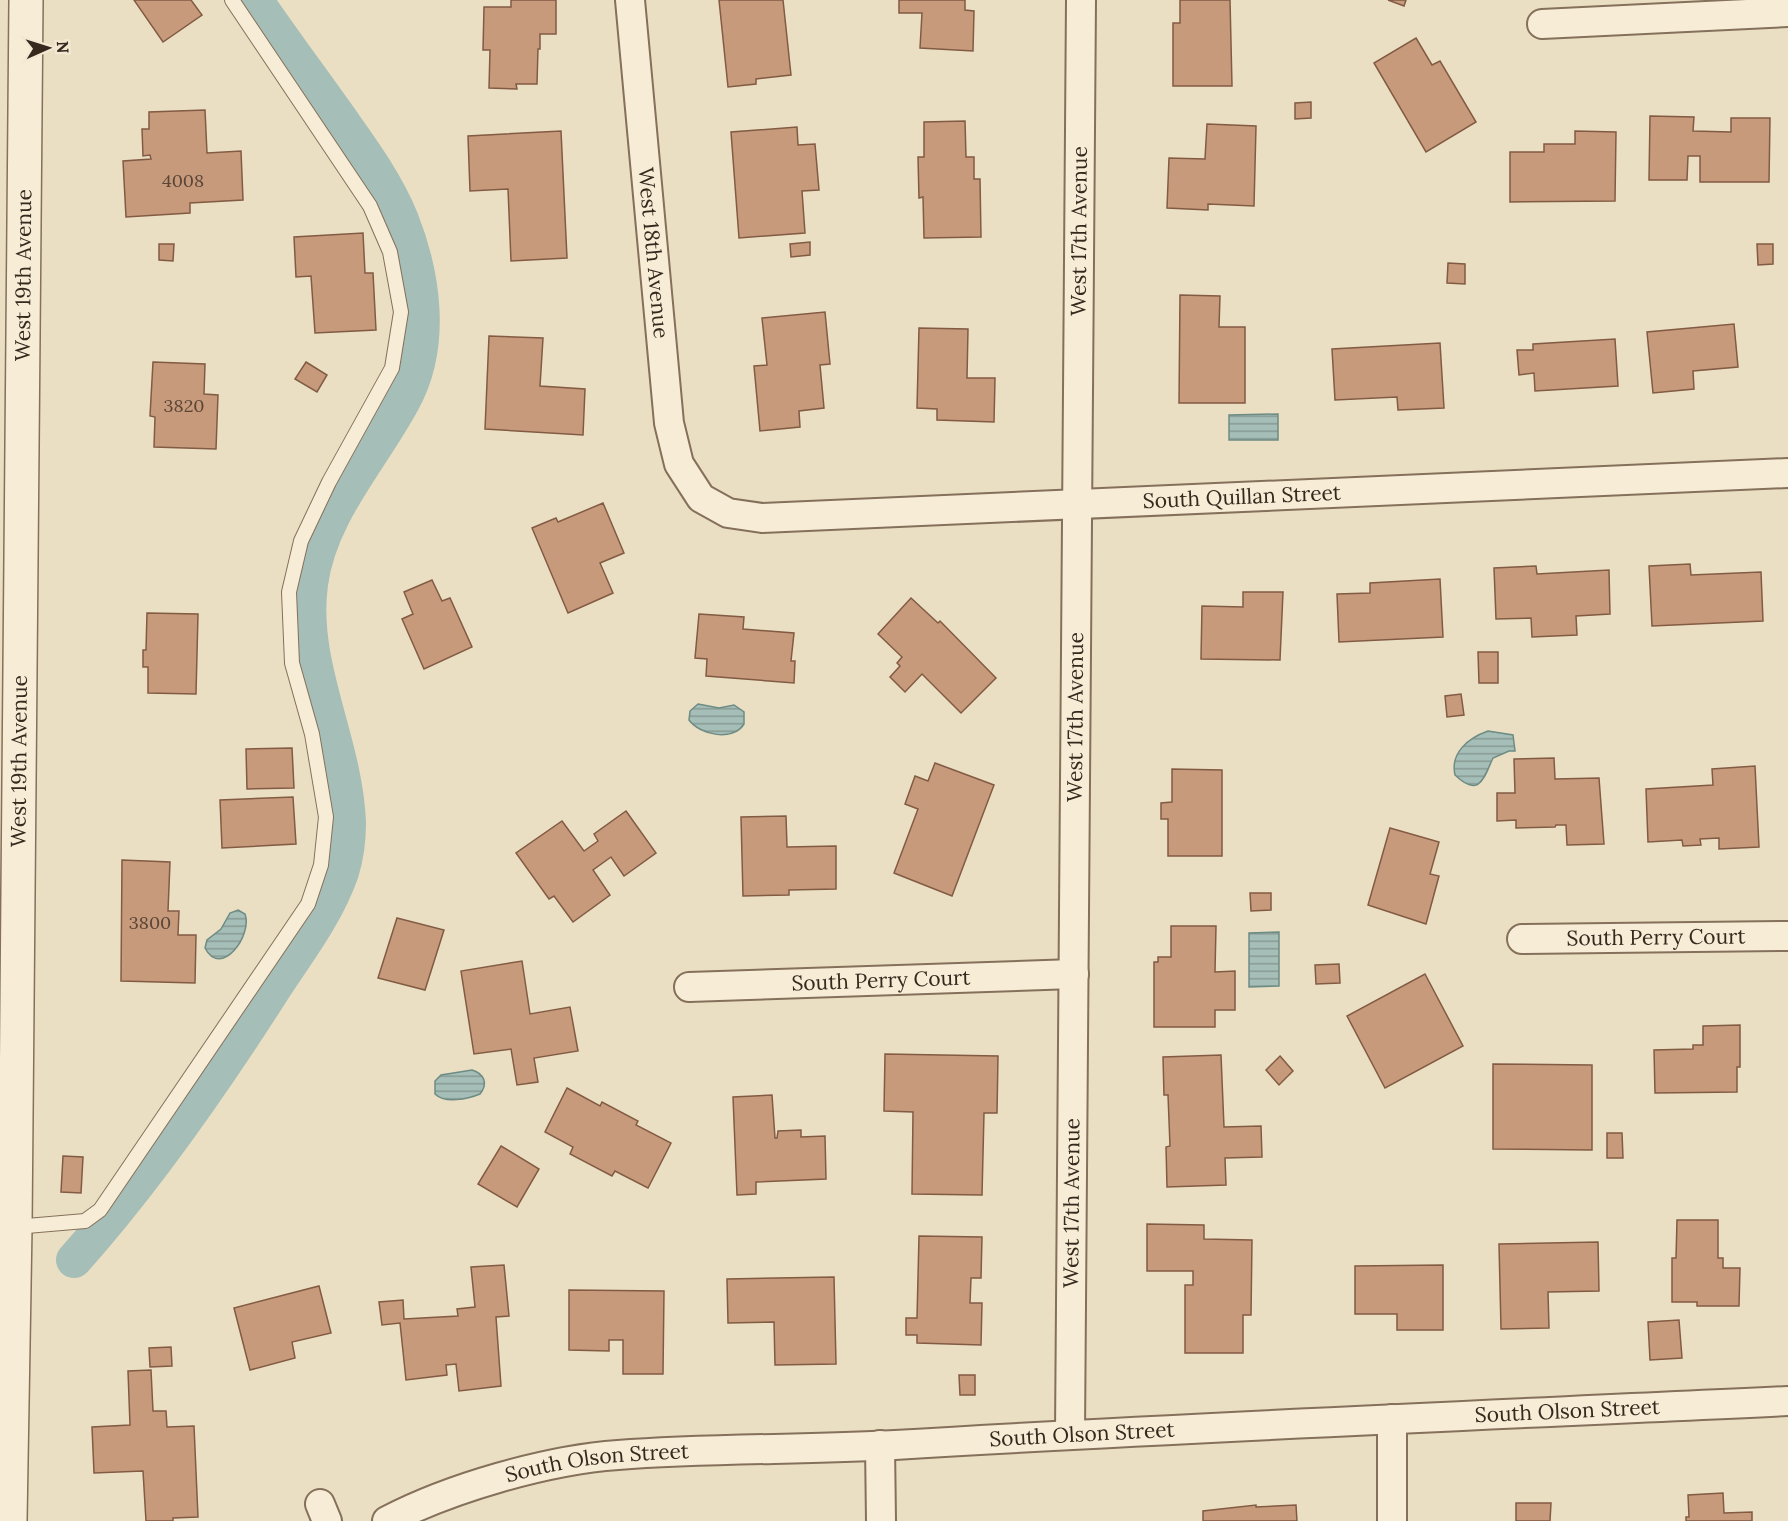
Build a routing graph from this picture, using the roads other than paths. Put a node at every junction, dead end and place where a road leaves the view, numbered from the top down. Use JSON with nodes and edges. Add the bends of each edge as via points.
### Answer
{"nodes":[{"id":1,"x":26,"y":0,"type":"edge"},
{"id":2,"x":232,"y":0,"type":"edge"},
{"id":3,"x":630,"y":0,"type":"edge"},
{"id":4,"x":1081,"y":0,"type":"edge"},
{"id":5,"x":1788,"y":12,"type":"edge"},
{"id":6,"x":1542,"y":24,"type":"dead end"},
{"id":7,"x":1788,"y":473,"type":"edge"},
{"id":8,"x":701,"y":498,"type":"joint"},
{"id":9,"x":1077,"y":504,"type":"junction"},
{"id":10,"x":1788,"y":936,"type":"edge"},
{"id":11,"x":1522,"y":939,"type":"dead end"},
{"id":12,"x":1074,"y":974,"type":"junction"},
{"id":13,"x":689,"y":987,"type":"dead end"},
{"id":14,"x":8,"y":1122,"type":"edge"},
{"id":15,"x":15,"y":1227,"type":"junction"},
{"id":16,"x":1788,"y":1401,"type":"edge"},
{"id":17,"x":1392,"y":1419,"type":"junction"},
{"id":18,"x":1071,"y":1434,"type":"junction"},
{"id":19,"x":880,"y":1446,"type":"junction"},
{"id":20,"x":10,"y":1521,"type":"edge"},
{"id":21,"x":387,"y":1521,"type":"edge"},
{"id":22,"x":881,"y":1521,"type":"edge"},
{"id":23,"x":1392,"y":1521,"type":"edge"}],
"edges":[{"from":1,"to":14,"type":"street","name":"West 19th Avenue"},
{"from":2,"to":15,"type":"lane","via":[[369,206],[390,252],[401,312],[392,368],[310,521],[289,592],[292,663],[312,734],[326,817],[321,865],[308,904],[100,1210],[85,1221]]},
{"from":3,"to":8,"type":"street","name":"West 18th Avenue","via":[[669,423],[679,464]]},
{"from":4,"to":9,"type":"street","name":"West 17th Avenue"},
{"from":5,"to":6,"type":"street"},
{"from":7,"to":9,"type":"street","name":"South Quillan Street"},
{"from":8,"to":9,"type":"street","name":"South Quillan Street","via":[[728,513],[762,518]]},
{"from":9,"to":12,"type":"street","name":"West 17th Avenue"},
{"from":10,"to":11,"type":"street","name":"South Perry Court"},
{"from":12,"to":13,"type":"street","name":"South Perry Court"},
{"from":12,"to":18,"type":"street","name":"West 17th Avenue"},
{"from":14,"to":15,"type":"street","name":"West 19th Avenue"},
{"from":15,"to":20,"type":"street","name":"West 19th Avenue"},
{"from":16,"to":17,"type":"street","name":"South Olson Street"},
{"from":17,"to":18,"type":"street","name":"South Olson Street"},
{"from":17,"to":23,"type":"street"},
{"from":18,"to":19,"type":"street","name":"South Olson Street"},
{"from":19,"to":21,"type":"street","name":"South Olson Street","via":[[615,1455],[543,1466],[433,1500]]},
{"from":19,"to":22,"type":"street"}]}
